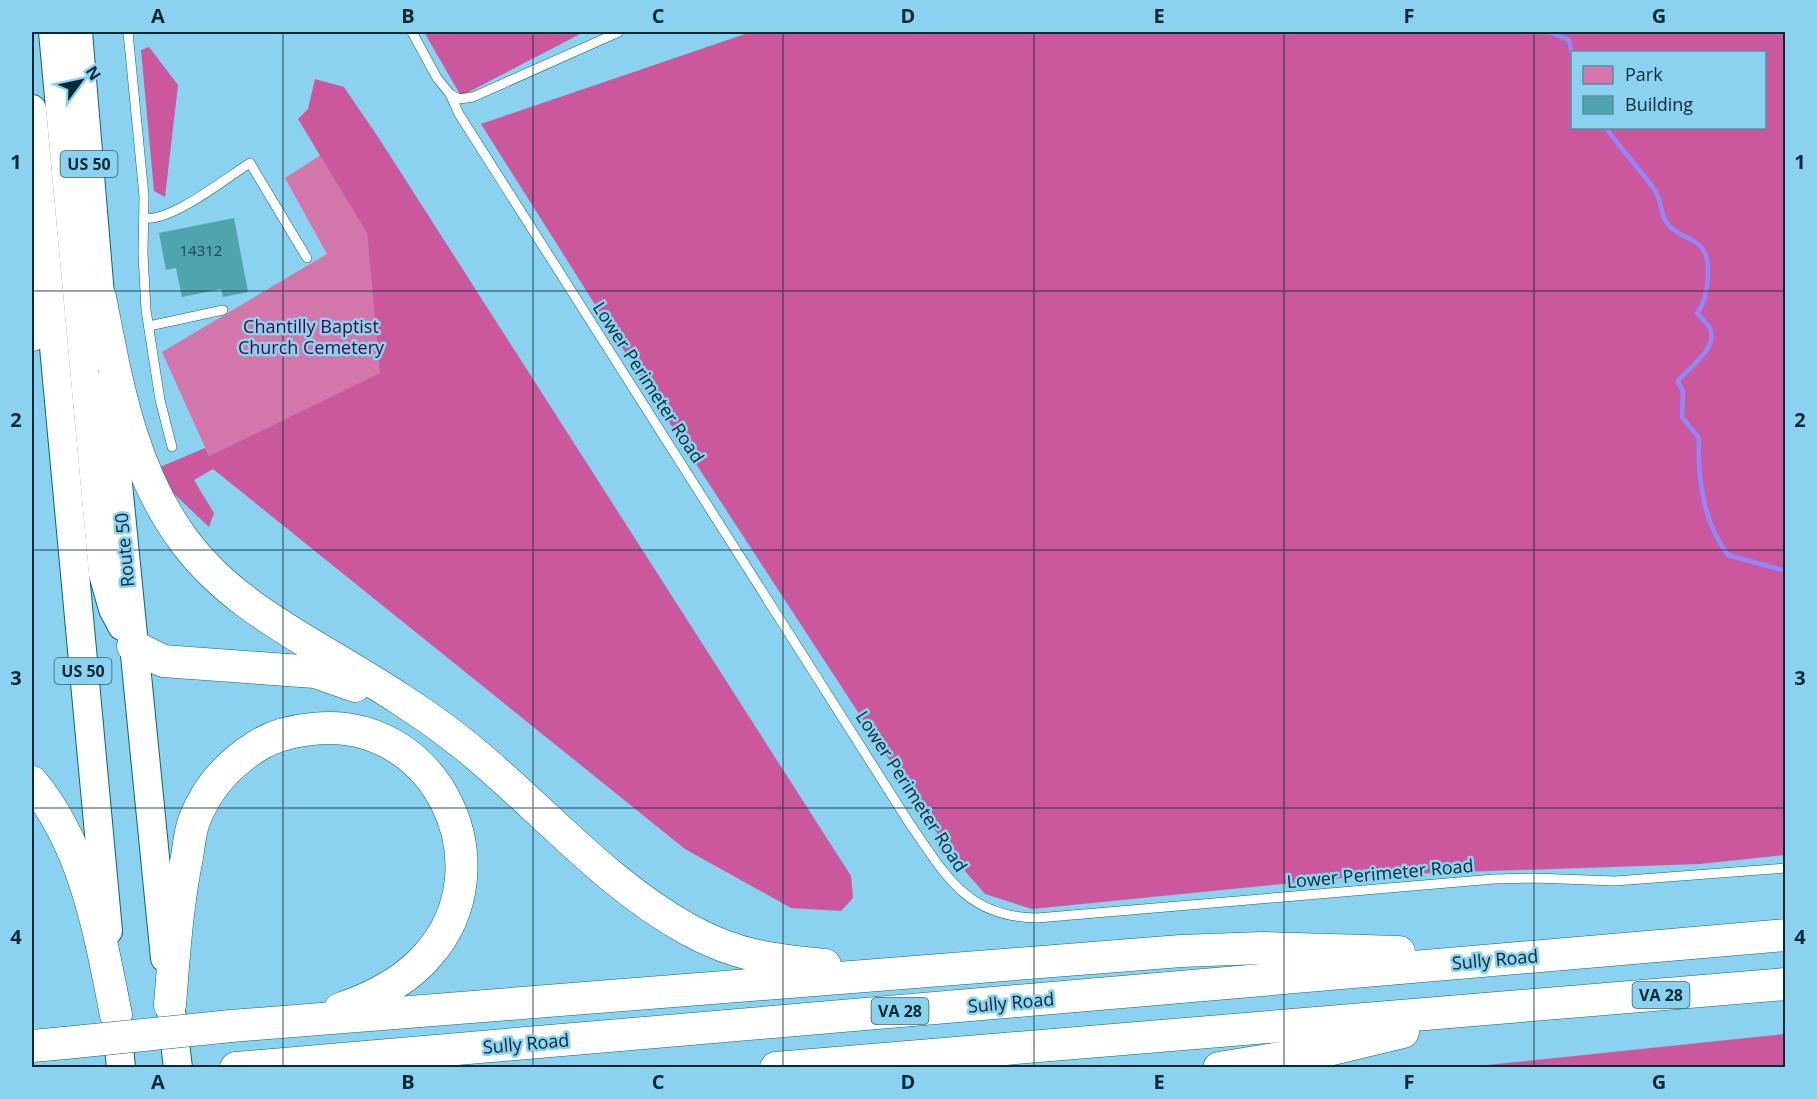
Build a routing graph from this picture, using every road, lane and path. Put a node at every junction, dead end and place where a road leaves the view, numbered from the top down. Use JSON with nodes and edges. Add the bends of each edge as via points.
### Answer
{"nodes":[{"id":1,"x":53,"y":32,"type":"edge"},
{"id":2,"x":78,"y":32,"type":"edge"},
{"id":3,"x":128,"y":32,"type":"edge"},
{"id":4,"x":412,"y":32,"type":"edge"},
{"id":5,"x":619,"y":32,"type":"edge"},
{"id":6,"x":450,"y":94,"type":"junction"},
{"id":7,"x":32,"y":109,"type":"edge"},
{"id":8,"x":144,"y":218,"type":"junction"},
{"id":9,"x":308,"y":258,"type":"dead end"},
{"id":10,"x":32,"y":270,"type":"edge"},
{"id":11,"x":100,"y":297,"type":"junction"},
{"id":12,"x":223,"y":310,"type":"dead end"},
{"id":13,"x":149,"y":326,"type":"junction"},
{"id":14,"x":32,"y":335,"type":"edge"},
{"id":15,"x":172,"y":447,"type":"dead end"},
{"id":16,"x":133,"y":646,"type":"junction"},
{"id":17,"x":428,"y":718,"type":"junction"},
{"id":18,"x":32,"y":782,"type":"edge"},
{"id":19,"x":1785,"y":868,"type":"edge"},
{"id":20,"x":1785,"y":935,"type":"edge"},
{"id":21,"x":1565,"y":954,"type":"junction"},
{"id":22,"x":909,"y":974,"type":"junction"},
{"id":23,"x":1785,"y":984,"type":"edge"},
{"id":24,"x":170,"y":1005,"type":"junction"},
{"id":25,"x":1536,"y":1005,"type":"junction"},
{"id":26,"x":116,"y":1015,"type":"junction"},
{"id":27,"x":312,"y":1019,"type":"junction"},
{"id":28,"x":32,"y":1046,"type":"edge"},
{"id":29,"x":121,"y":1068,"type":"edge"},
{"id":30,"x":178,"y":1068,"type":"edge"},
{"id":31,"x":236,"y":1068,"type":"edge"},
{"id":32,"x":776,"y":1068,"type":"edge"},
{"id":33,"x":1219,"y":1068,"type":"edge"}],
"edges":[{"from":1,"to":16,"type":"highway","via":[[103,574],[112,609]]},
{"from":2,"to":11,"type":"highway","name":"Route 50","number":"US 50"},
{"from":3,"to":8,"type":"lane"},
{"from":4,"to":6,"type":"lane","name":"Lower Perimeter Road"},
{"from":5,"to":6,"type":"lane","via":[[473,97],[459,99]]},
{"from":6,"to":19,"type":"lane","name":"Lower Perimeter Road","via":[[459,114],[910,824],[948,879],[978,905],[1000,914],[1037,918],[1494,879],[1615,881]]},
{"from":7,"to":26,"type":"highway","number":"US 50"},
{"from":8,"to":9,"type":"lane","via":[[172,211],[250,163]]},
{"from":8,"to":13,"type":"lane","via":[[143,268]]},
{"from":10,"to":14,"type":"highway"},
{"from":11,"to":16,"type":"highway","name":"Route 50","number":"US 50"},
{"from":11,"to":17,"type":"highway","via":[[137,456],[162,507],[200,561],[237,597]]},
{"from":12,"to":13,"type":"lane"},
{"from":13,"to":15,"type":"lane","via":[[159,400]]},
{"from":16,"to":17,"type":"highway","via":[[163,661],[315,672],[363,688]]},
{"from":16,"to":24,"type":"highway","name":"Route 50","number":"US 50"},
{"from":17,"to":22,"type":"highway","via":[[490,767],[635,897],[692,932],[755,957]]},
{"from":18,"to":26,"type":"highway","via":[[67,839],[93,904]]},
{"from":20,"to":21,"type":"highway","name":"Sully Road","number":"VA 28"},
{"from":21,"to":22,"type":"highway","via":[[1181,951]]},
{"from":21,"to":31,"type":"highway","name":"Sully Road","number":"VA 28"},
{"from":22,"to":27,"type":"highway"},
{"from":23,"to":25,"type":"highway","number":"VA 28"},
{"from":24,"to":27,"type":"highway","via":[[180,888],[194,822],[212,787],[232,763],[264,741],[291,731],[336,728],[382,739],[422,767],[450,809],[461,843],[462,863],[450,919],[429,954],[405,976],[361,1002]]},
{"from":24,"to":30,"type":"highway","name":"Route 50","number":"US 50"},
{"from":25,"to":32,"type":"highway","number":"VA 28"},
{"from":25,"to":33,"type":"highway","via":[[1324,1051]]},
{"from":26,"to":29,"type":"highway","number":"US 50"},
{"from":27,"to":28,"type":"highway","bridge":true}]}
